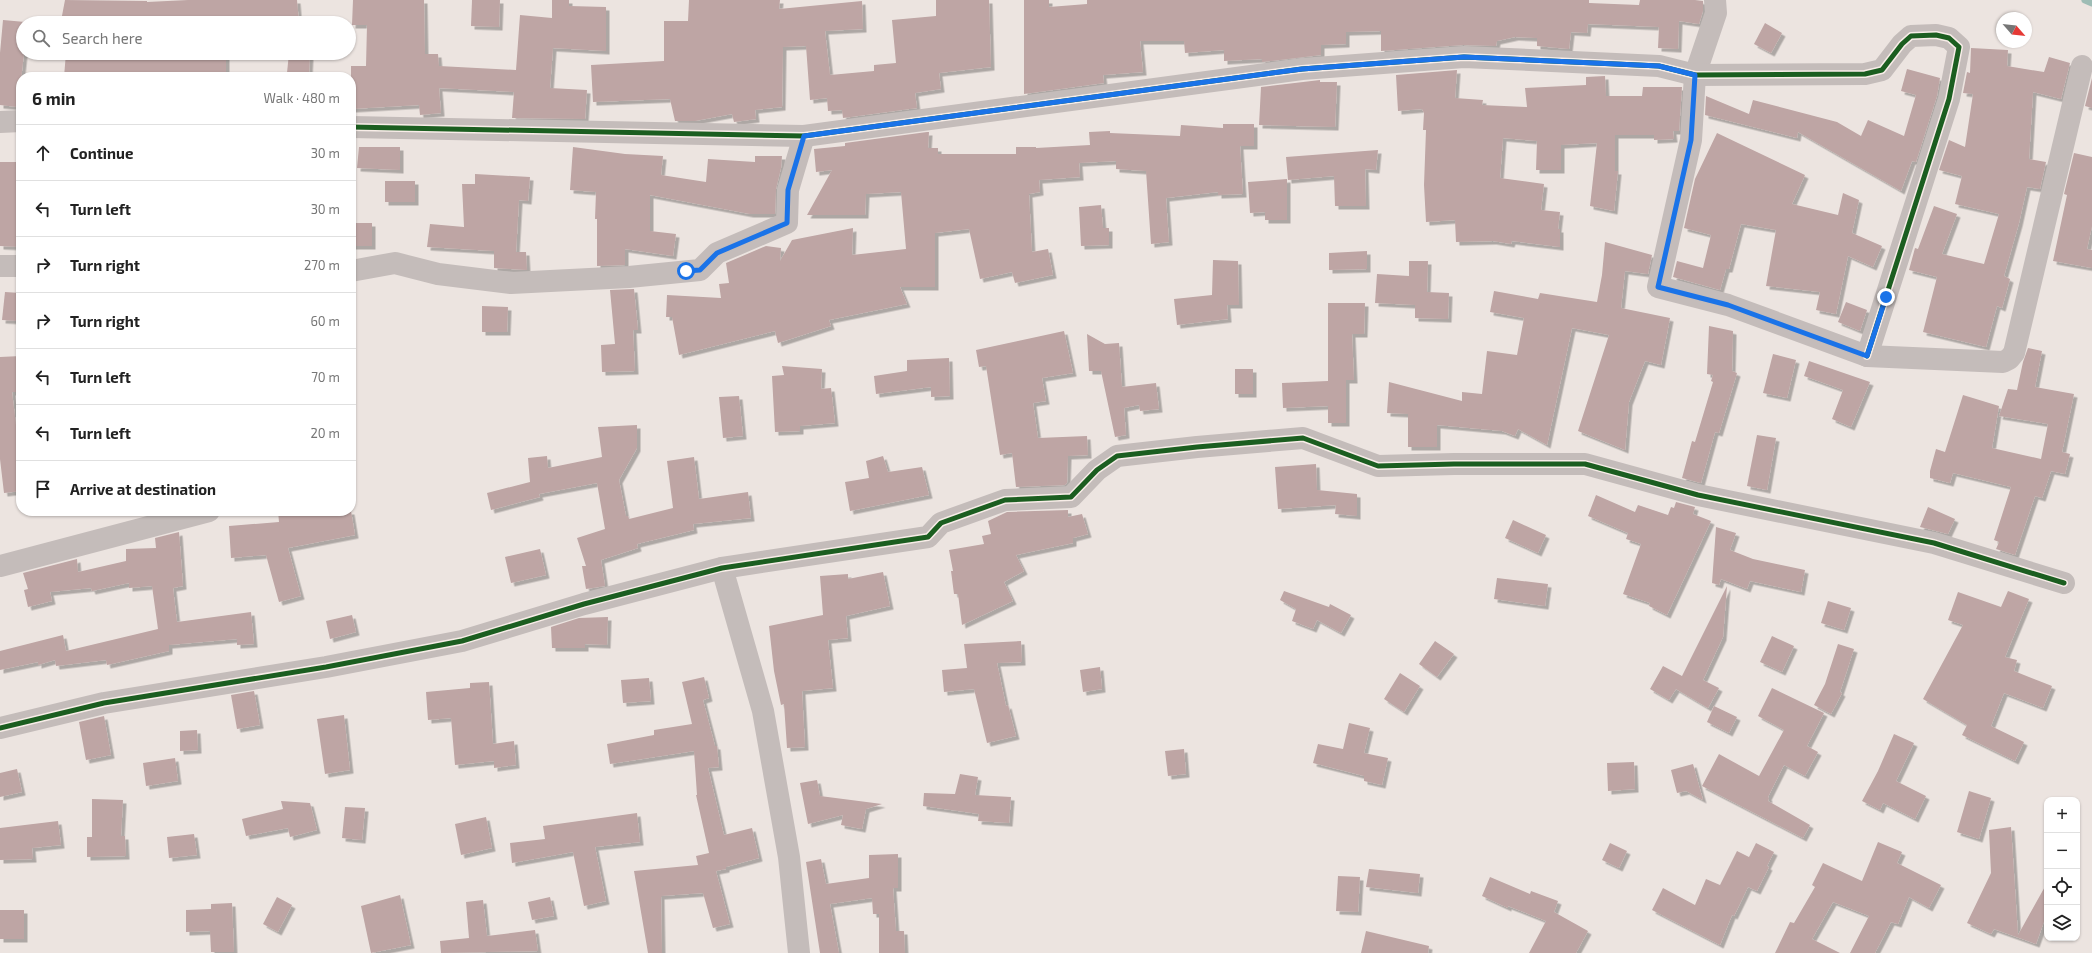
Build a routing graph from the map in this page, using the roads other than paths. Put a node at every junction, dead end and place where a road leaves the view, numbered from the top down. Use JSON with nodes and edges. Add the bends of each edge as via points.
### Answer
{"nodes":[{"id":1,"x":1714,"y":0,"type":"edge"},
{"id":2,"x":2082,"y":66,"type":"dead end"},
{"id":3,"x":1695,"y":75,"type":"junction"},
{"id":4,"x":16,"y":121,"type":"edge"},
{"id":5,"x":0,"y":122,"type":"edge"},
{"id":6,"x":356,"y":126,"type":"edge"},
{"id":7,"x":804,"y":136,"type":"junction"},
{"id":8,"x":0,"y":266,"type":"edge"},
{"id":9,"x":16,"y":266,"type":"edge"},
{"id":10,"x":356,"y":270,"type":"edge"},
{"id":11,"x":1867,"y":356,"type":"junction"},
{"id":12,"x":190,"y":516,"type":"edge"},
{"id":13,"x":0,"y":566,"type":"edge"},
{"id":14,"x":722,"y":568,"type":"junction"},
{"id":15,"x":2064,"y":583,"type":"dead end"},
{"id":16,"x":0,"y":728,"type":"edge"},
{"id":17,"x":799,"y":953,"type":"edge"}],
"edges":[{"from":1,"to":3,"type":"street","via":[[1716,13]]},
{"from":2,"to":11,"type":"street","via":[[2014,353],[2003,362]]},
{"from":3,"to":7,"type":"street","via":[[1659,66],[1464,57],[1418,60],[1302,69]]},
{"from":3,"to":11,"type":"street","via":[[1691,140],[1658,287],[1728,305]]},
{"from":3,"to":11,"type":"street","via":[[1865,74],[1882,70],[1911,36],[1936,35],[1949,38],[1958,47],[1949,98]]},
{"from":4,"to":5,"type":"street"},
{"from":6,"to":7,"type":"street"},
{"from":7,"to":10,"type":"street","via":[[788,190],[787,223],[717,253],[700,270],[629,277],[511,283],[438,274],[395,263]]},
{"from":8,"to":9,"type":"street"},
{"from":12,"to":13,"type":"street"},
{"from":14,"to":15,"type":"street","via":[[928,537],[941,523],[1005,500],[1070,497],[1097,470],[1117,456],[1304,438],[1378,466],[1585,464],[1698,495],[1934,543]]},
{"from":14,"to":16,"type":"street","via":[[584,604],[462,641],[326,667],[104,703]]},
{"from":14,"to":17,"type":"street","via":[[764,711],[789,857]]}]}
